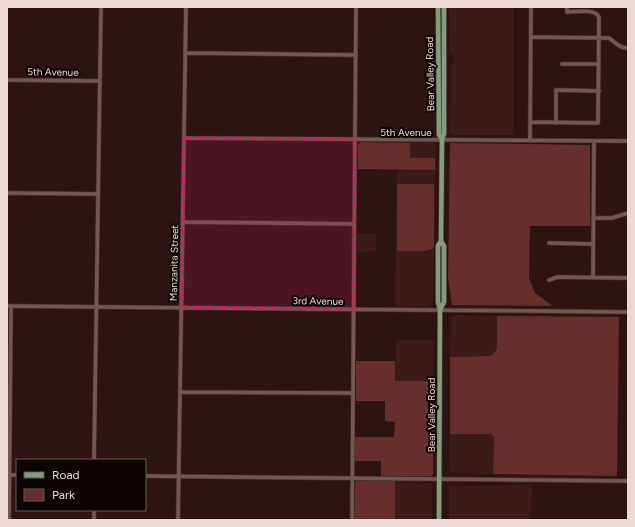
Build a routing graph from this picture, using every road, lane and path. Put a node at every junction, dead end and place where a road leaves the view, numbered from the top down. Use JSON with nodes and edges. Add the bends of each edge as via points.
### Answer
{"nodes":[{"id":1,"x":101,"y":7,"type":"edge"},
{"id":2,"x":186,"y":7,"type":"edge"},
{"id":3,"x":356,"y":7,"type":"edge"},
{"id":4,"x":438,"y":7,"type":"edge"},
{"id":5,"x":444,"y":7,"type":"edge"},
{"id":6,"x":531,"y":7,"type":"edge"},
{"id":7,"x":567,"y":7,"type":"edge"},
{"id":8,"x":438,"y":27,"type":"junction"},
{"id":9,"x":531,"y":37,"type":"junction"},
{"id":10,"x":599,"y":38,"type":"junction"},
{"id":11,"x":628,"y":48,"type":"edge"},
{"id":12,"x":185,"y":53,"type":"junction"},
{"id":13,"x":356,"y":55,"type":"junction"},
{"id":14,"x":445,"y":60,"type":"junction"},
{"id":15,"x":562,"y":64,"type":"dead end"},
{"id":16,"x":599,"y":64,"type":"junction"},
{"id":17,"x":7,"y":80,"type":"edge"},
{"id":18,"x":99,"y":81,"type":"junction"},
{"id":19,"x":599,"y":91,"type":"junction"},
{"id":20,"x":530,"y":122,"type":"junction"},
{"id":21,"x":556,"y":123,"type":"junction"},
{"id":22,"x":184,"y":138,"type":"junction"},
{"id":23,"x":355,"y":139,"type":"junction"},
{"id":24,"x":442,"y":139,"type":"junction"},
{"id":25,"x":530,"y":140,"type":"junction"},
{"id":26,"x":594,"y":141,"type":"junction"},
{"id":27,"x":628,"y":141,"type":"edge"},
{"id":28,"x":7,"y":193,"type":"edge"},
{"id":29,"x":98,"y":194,"type":"junction"},
{"id":30,"x":628,"y":213,"type":"edge"},
{"id":31,"x":593,"y":218,"type":"junction"},
{"id":32,"x":183,"y":222,"type":"junction"},
{"id":33,"x":354,"y":224,"type":"junction"},
{"id":34,"x":549,"y":243,"type":"dead end"},
{"id":35,"x":593,"y":244,"type":"junction"},
{"id":36,"x":593,"y":277,"type":"junction"},
{"id":37,"x":628,"y":278,"type":"edge"},
{"id":38,"x":549,"y":280,"type":"dead end"},
{"id":39,"x":9,"y":306,"type":"edge"},
{"id":40,"x":96,"y":306,"type":"junction"},
{"id":41,"x":182,"y":307,"type":"junction"},
{"id":42,"x":354,"y":309,"type":"junction"},
{"id":43,"x":440,"y":310,"type":"junction"},
{"id":44,"x":628,"y":312,"type":"edge"},
{"id":45,"x":9,"y":390,"type":"edge"},
{"id":46,"x":180,"y":392,"type":"junction"},
{"id":47,"x":353,"y":394,"type":"junction"},
{"id":48,"x":94,"y":459,"type":"edge"},
{"id":49,"x":8,"y":475,"type":"edge"},
{"id":50,"x":146,"y":476,"type":"edge"},
{"id":51,"x":179,"y":476,"type":"junction"},
{"id":52,"x":352,"y":478,"type":"junction"},
{"id":53,"x":440,"y":479,"type":"junction"},
{"id":54,"x":628,"y":481,"type":"edge"},
{"id":55,"x":9,"y":520,"type":"edge"},
{"id":56,"x":178,"y":520,"type":"edge"},
{"id":57,"x":352,"y":520,"type":"edge"},
{"id":58,"x":439,"y":520,"type":"edge"}],
"edges":[{"from":1,"to":18,"type":"street"},
{"from":2,"to":12,"type":"street","name":"Manzanita Street"},
{"from":3,"to":13,"type":"street"},
{"from":4,"to":8,"type":"main road","name":"Bear Valley Road"},
{"from":5,"to":14,"type":"main road","name":"Bear Valley Road"},
{"from":6,"to":9,"type":"street"},
{"from":7,"to":10,"type":"street","via":[[567,12],[598,14]]},
{"from":8,"to":14,"type":"main road","via":[[442,57]]},
{"from":8,"to":24,"type":"main road","name":"Bear Valley Road","via":[[439,135]]},
{"from":9,"to":10,"type":"street"},
{"from":9,"to":20,"type":"street"},
{"from":10,"to":11,"type":"street","via":[[610,38],[618,46]]},
{"from":10,"to":16,"type":"street"},
{"from":12,"to":13,"type":"street"},
{"from":12,"to":22,"type":"street","name":"Manzanita Street"},
{"from":13,"to":23,"type":"street"},
{"from":14,"to":24,"type":"main road","name":"Bear Valley Road"},
{"from":15,"to":16,"type":"street"},
{"from":16,"to":19,"type":"street"},
{"from":17,"to":18,"type":"street","name":"5th Avenue"},
{"from":18,"to":29,"type":"street"},
{"from":19,"to":21,"type":"street","via":[[598,123]]},
{"from":19,"to":21,"type":"street","via":[[556,90]]},
{"from":20,"to":21,"type":"street"},
{"from":20,"to":25,"type":"street"},
{"from":22,"to":23,"type":"street","name":"5th Avenue"},
{"from":22,"to":32,"type":"street","name":"Manzanita Street"},
{"from":23,"to":24,"type":"street","name":"5th Avenue"},
{"from":23,"to":33,"type":"street"},
{"from":24,"to":25,"type":"street","name":"5th Avenue"},
{"from":24,"to":43,"type":"main road","name":"Bear Valley Road","via":[[441,241],[438,246]]},
{"from":25,"to":26,"type":"street","name":"5th Avenue"},
{"from":26,"to":27,"type":"street","name":"5th Avenue"},
{"from":26,"to":31,"type":"street"},
{"from":28,"to":29,"type":"street"},
{"from":29,"to":40,"type":"street"},
{"from":30,"to":31,"type":"street","via":[[612,218]]},
{"from":31,"to":35,"type":"street"},
{"from":32,"to":33,"type":"street"},
{"from":32,"to":41,"type":"street","name":"Manzanita Street"},
{"from":33,"to":42,"type":"street"},
{"from":34,"to":35,"type":"street"},
{"from":35,"to":36,"type":"street"},
{"from":36,"to":37,"type":"street"},
{"from":36,"to":38,"type":"street","via":[[558,277]]},
{"from":39,"to":40,"type":"street","name":"3rd Avenue"},
{"from":39,"to":45,"type":"street"},
{"from":40,"to":41,"type":"street","name":"3rd Avenue"},
{"from":40,"to":48,"type":"street"},
{"from":41,"to":42,"type":"street","name":"3rd Avenue"},
{"from":41,"to":46,"type":"street","name":"Manzanita Street"},
{"from":42,"to":43,"type":"street","name":"3rd Avenue"},
{"from":42,"to":47,"type":"street"},
{"from":43,"to":44,"type":"street","name":"3rd Avenue"},
{"from":43,"to":53,"type":"main road","name":"Bear Valley Road"},
{"from":45,"to":49,"type":"street"},
{"from":46,"to":47,"type":"street"},
{"from":46,"to":51,"type":"street","name":"Manzanita Street"},
{"from":47,"to":52,"type":"street"},
{"from":49,"to":55,"type":"street"},
{"from":50,"to":51,"type":"street"},
{"from":51,"to":52,"type":"street"},
{"from":51,"to":56,"type":"street","name":"Manzanita Street"},
{"from":52,"to":53,"type":"street"},
{"from":52,"to":57,"type":"street"},
{"from":53,"to":54,"type":"street"},
{"from":53,"to":58,"type":"main road","name":"Bear Valley Road"}]}
